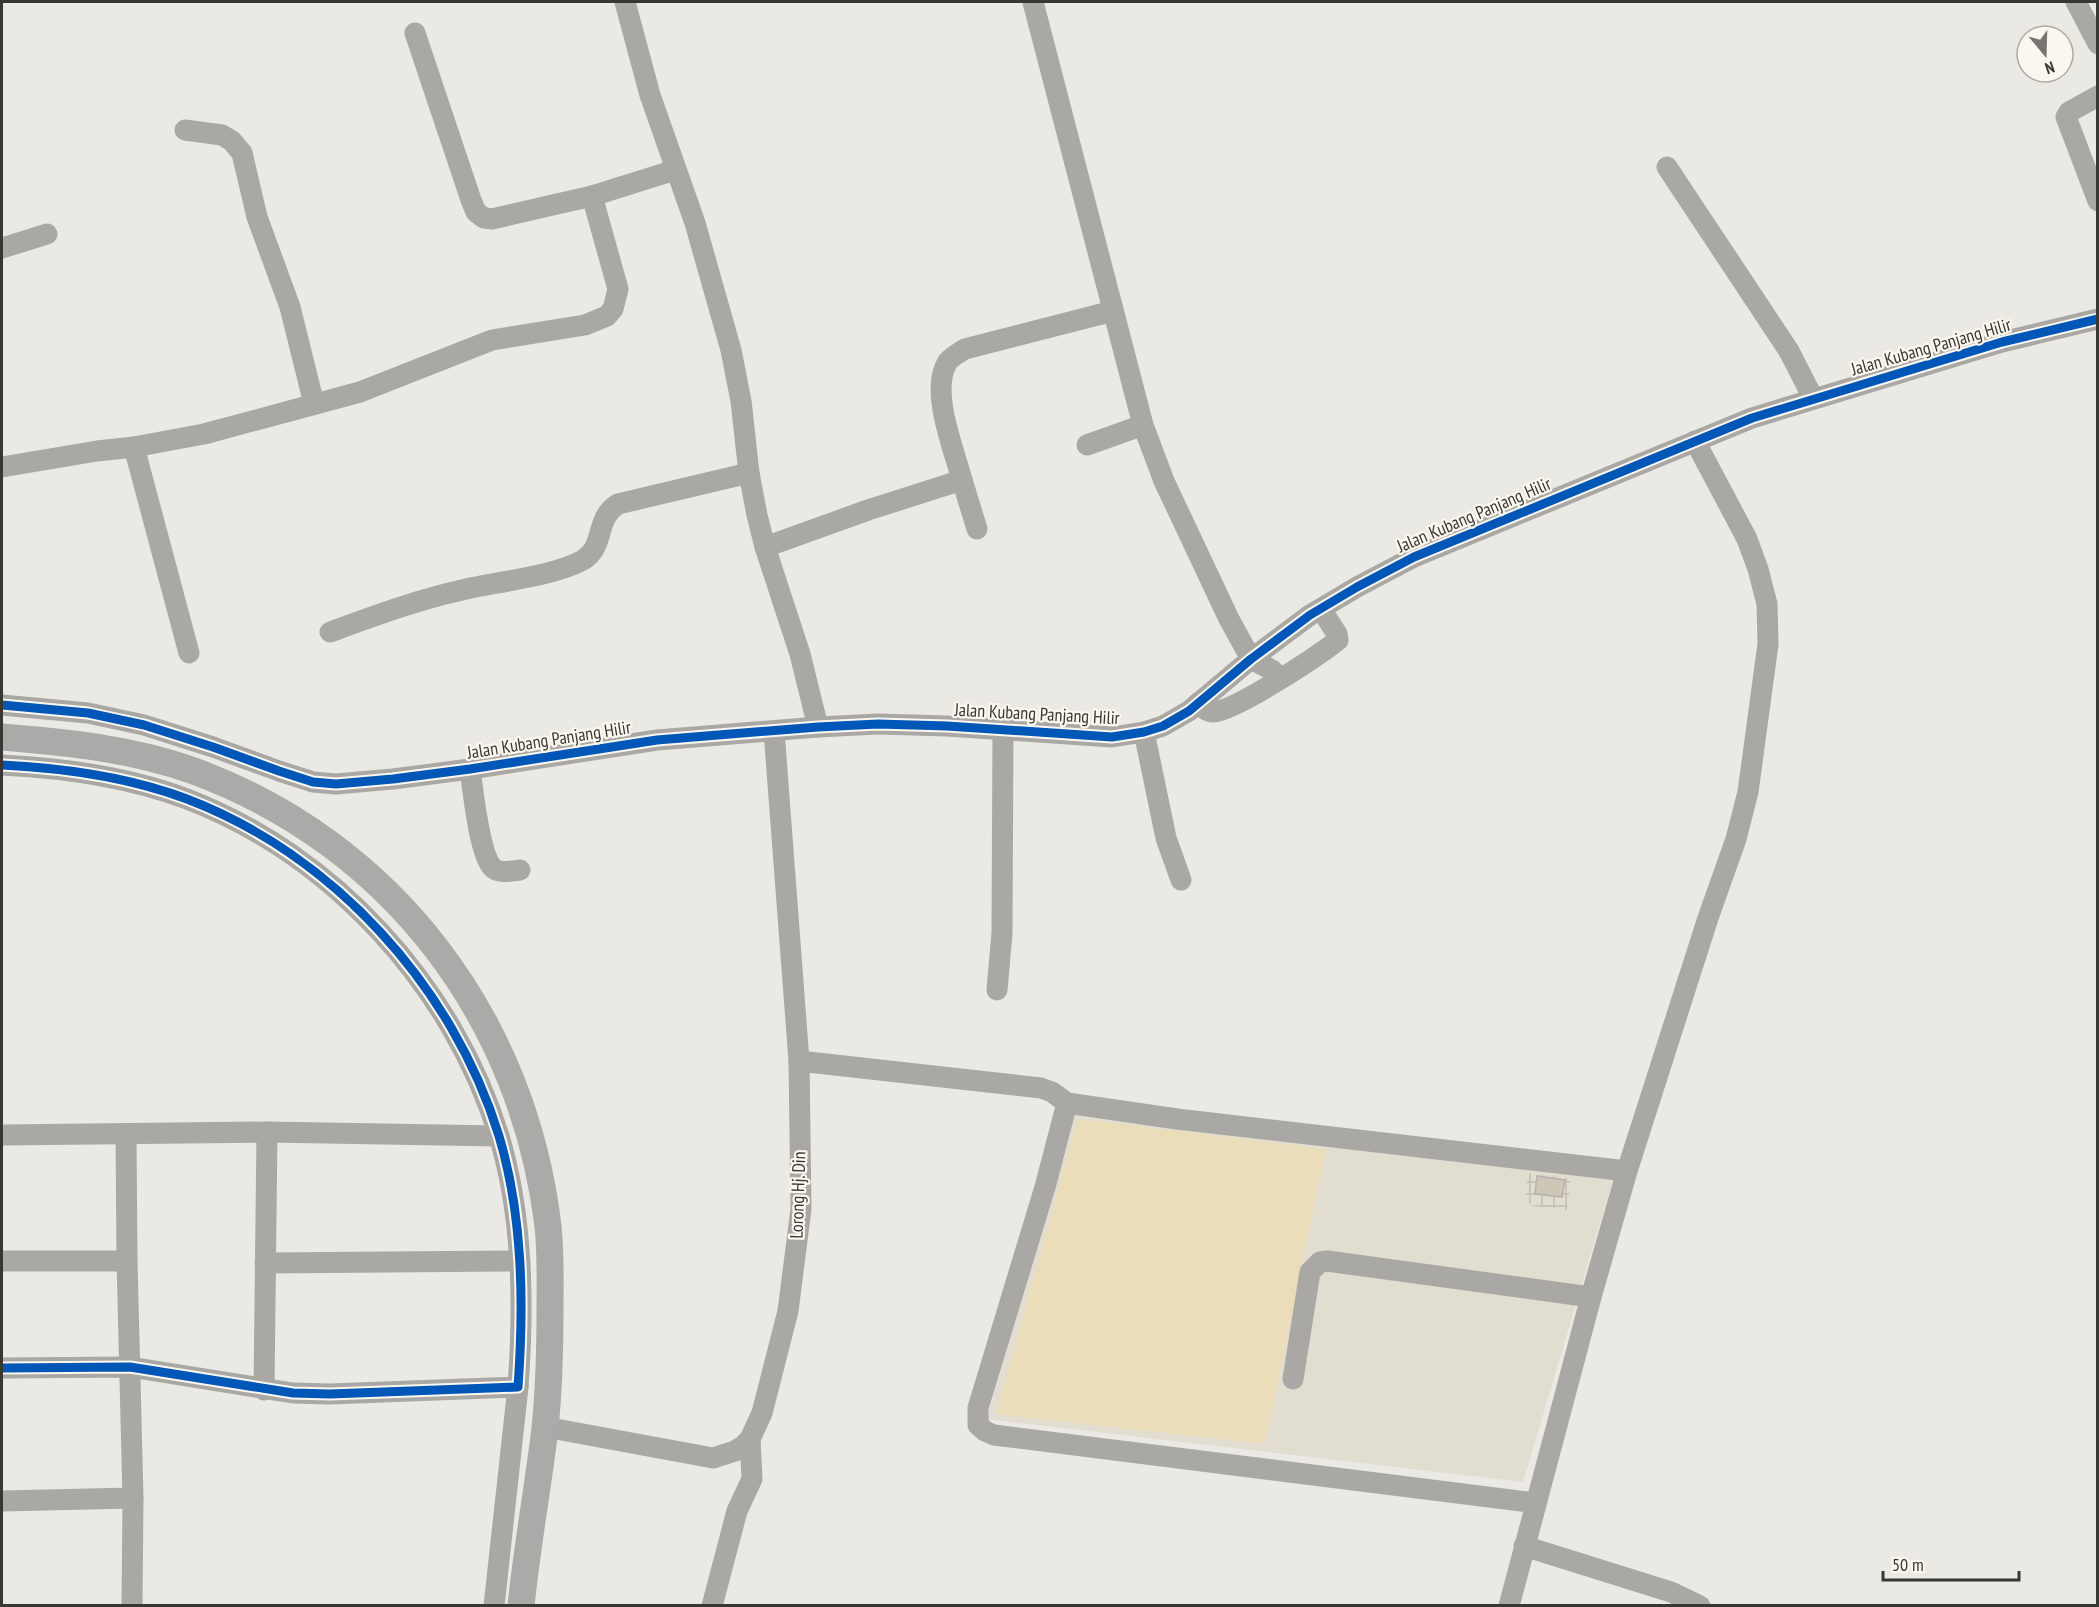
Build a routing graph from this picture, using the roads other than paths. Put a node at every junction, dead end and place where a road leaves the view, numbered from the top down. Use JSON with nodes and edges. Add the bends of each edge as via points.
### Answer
{"nodes":[{"id":1,"x":625,"y":2,"type":"edge"},
{"id":2,"x":1033,"y":2,"type":"edge"},
{"id":3,"x":2076,"y":2,"type":"edge"},
{"id":4,"x":416,"y":33,"type":"dead end"},
{"id":5,"x":2097,"y":44,"type":"edge"},
{"id":6,"x":2097,"y":96,"type":"edge"},
{"id":7,"x":184,"y":130,"type":"dead end"},
{"id":8,"x":1667,"y":166,"type":"dead end"},
{"id":9,"x":675,"y":170,"type":"junction"},
{"id":10,"x":592,"y":196,"type":"junction"},
{"id":11,"x":2097,"y":201,"type":"edge"},
{"id":12,"x":47,"y":234,"type":"dead end"},
{"id":13,"x":2,"y":248,"type":"edge"},
{"id":14,"x":1113,"y":311,"type":"junction"},
{"id":15,"x":2097,"y":319,"type":"edge"},
{"id":16,"x":1813,"y":398,"type":"junction"},
{"id":17,"x":314,"y":404,"type":"junction"},
{"id":18,"x":1143,"y":424,"type":"junction"},
{"id":19,"x":1695,"y":441,"type":"junction"},
{"id":20,"x":1087,"y":446,"type":"dead end"},
{"id":21,"x":134,"y":447,"type":"junction"},
{"id":22,"x":2,"y":467,"type":"edge"},
{"id":23,"x":749,"y":473,"type":"junction"},
{"id":24,"x":962,"y":480,"type":"junction"},
{"id":25,"x":977,"y":529,"type":"dead end"},
{"id":26,"x":765,"y":547,"type":"junction"},
{"id":27,"x":1321,"y":609,"type":"junction"},
{"id":28,"x":330,"y":632,"type":"dead end"},
{"id":29,"x":189,"y":653,"type":"dead end"},
{"id":30,"x":1251,"y":659,"type":"junction"},
{"id":31,"x":1280,"y":679,"type":"junction"},
{"id":32,"x":1198,"y":704,"type":"junction"},
{"id":33,"x":2,"y":705,"type":"edge"},
{"id":34,"x":818,"y":727,"type":"junction"},
{"id":35,"x":1003,"y":729,"type":"junction"},
{"id":36,"x":774,"y":731,"type":"junction"},
{"id":37,"x":1144,"y":732,"type":"junction"},
{"id":38,"x":2,"y":737,"type":"edge"},
{"id":39,"x":2,"y":765,"type":"edge"},
{"id":40,"x":470,"y":769,"type":"junction"},
{"id":41,"x":520,"y":870,"type":"dead end"},
{"id":42,"x":1181,"y":880,"type":"dead end"},
{"id":43,"x":997,"y":990,"type":"dead end"},
{"id":44,"x":799,"y":1062,"type":"junction"},
{"id":45,"x":1067,"y":1103,"type":"junction"},
{"id":46,"x":267,"y":1132,"type":"junction"},
{"id":47,"x":126,"y":1134,"type":"junction"},
{"id":48,"x":2,"y":1135,"type":"edge"},
{"id":49,"x":499,"y":1136,"type":"junction"},
{"id":50,"x":1627,"y":1171,"type":"junction"},
{"id":51,"x":2,"y":1261,"type":"edge"},
{"id":52,"x":127,"y":1261,"type":"junction"},
{"id":53,"x":520,"y":1261,"type":"junction"},
{"id":54,"x":265,"y":1263,"type":"junction"},
{"id":55,"x":1591,"y":1297,"type":"junction"},
{"id":56,"x":130,"y":1367,"type":"junction"},
{"id":57,"x":2,"y":1368,"type":"edge"},
{"id":58,"x":1293,"y":1379,"type":"dead end"},
{"id":59,"x":518,"y":1387,"type":"junction"},
{"id":60,"x":264,"y":1390,"type":"junction"},
{"id":61,"x":545,"y":1427,"type":"junction"},
{"id":62,"x":750,"y":1439,"type":"junction"},
{"id":63,"x":133,"y":1498,"type":"junction"},
{"id":64,"x":2,"y":1501,"type":"edge"},
{"id":65,"x":1536,"y":1503,"type":"junction"},
{"id":66,"x":1524,"y":1546,"type":"junction"},
{"id":67,"x":132,"y":1605,"type":"edge"},
{"id":68,"x":494,"y":1605,"type":"edge"},
{"id":69,"x":521,"y":1605,"type":"edge"},
{"id":70,"x":712,"y":1605,"type":"edge"},
{"id":71,"x":1509,"y":1605,"type":"edge"},
{"id":72,"x":1700,"y":1605,"type":"edge"}],
"edges":[{"from":1,"to":9,"type":"street"},
{"from":2,"to":14,"type":"street"},
{"from":3,"to":5,"type":"street"},
{"from":4,"to":10,"type":"street","via":[[476,212],[492,219]]},
{"from":6,"to":11,"type":"street","via":[[2066,117]]},
{"from":7,"to":17,"type":"street","via":[[222,135],[242,153],[256,217],[290,307]]},
{"from":8,"to":16,"type":"street","via":[[1789,351]]},
{"from":9,"to":10,"type":"street"},
{"from":9,"to":23,"type":"street","via":[[695,222],[731,350]]},
{"from":10,"to":17,"type":"street","via":[[618,289],[607,316],[585,325],[492,340],[360,392]]},
{"from":12,"to":13,"type":"street"},
{"from":14,"to":18,"type":"street"},
{"from":14,"to":24,"type":"street","via":[[965,349],[948,360],[941,377],[940,400]]},
{"from":15,"to":16,"type":"street","name":"Jalan Kubang Panjang Hilir","via":[[2002,342]]},
{"from":16,"to":19,"type":"street","name":"Jalan Kubang Panjang Hilir"},
{"from":17,"to":21,"type":"street"},
{"from":18,"to":20,"type":"street"},
{"from":18,"to":30,"type":"street","via":[[1164,481]]},
{"from":19,"to":27,"type":"street","name":"Jalan Kubang Panjang Hilir","via":[[1414,557]]},
{"from":19,"to":50,"type":"street","via":[[1747,539],[1758,569],[1767,604],[1768,644],[1748,792],[1736,839]]},
{"from":21,"to":22,"type":"street"},
{"from":21,"to":29,"type":"street"},
{"from":23,"to":26,"type":"street"},
{"from":23,"to":28,"type":"street","via":[[618,504],[605,514],[591,553],[566,567],[458,591]]},
{"from":24,"to":25,"type":"street"},
{"from":24,"to":26,"type":"street"},
{"from":26,"to":34,"type":"street","via":[[800,654]]},
{"from":27,"to":30,"type":"street","name":"Jalan Kubang Panjang Hilir"},
{"from":27,"to":31,"type":"street","via":[[1338,640]]},
{"from":30,"to":31,"type":"street"},
{"from":30,"to":32,"type":"street","name":"Jalan Kubang Panjang Hilir"},
{"from":31,"to":32,"type":"street","via":[[1220,711],[1211,712]]},
{"from":32,"to":37,"type":"street","name":"Jalan Kubang Panjang Hilir","via":[[1163,726]]},
{"from":33,"to":40,"type":"street","name":"Jalan Kubang Panjang Hilir","via":[[88,713],[144,725],[314,782],[336,784]]},
{"from":34,"to":35,"type":"street","name":"Jalan Kubang Panjang Hilir","via":[[878,724]]},
{"from":34,"to":36,"type":"street","name":"Jalan Kubang Panjang Hilir"},
{"from":35,"to":37,"type":"street","name":"Jalan Kubang Panjang Hilir","via":[[1112,737]]},
{"from":35,"to":43,"type":"street","via":[[1002,933]]},
{"from":36,"to":40,"type":"street","name":"Jalan Kubang Panjang Hilir","via":[[657,740]]},
{"from":36,"to":44,"type":"street","name":"Lorong Hj. Din"},
{"from":37,"to":42,"type":"street","via":[[1166,838]]},
{"from":38,"to":61,"type":"main road","via":[[77,743],[139,755],[193,771],[257,798],[313,831],[355,864],[399,903],[438,948],[464,986],[499,1052],[525,1118],[540,1176],[548,1228],[550,1285]]},
{"from":39,"to":49,"type":"street","via":[[131,781],[187,799],[292,853],[360,911],[421,981],[468,1058]]},
{"from":40,"to":41,"type":"street","via":[[484,852],[492,868]]},
{"from":44,"to":45,"type":"street","via":[[1041,1088]]},
{"from":44,"to":62,"type":"street","name":"Lorong Hj. Din","via":[[801,1209],[789,1300],[762,1413]]},
{"from":45,"to":50,"type":"street"},
{"from":45,"to":65,"type":"street","via":[[978,1408],[978,1425],[985,1431]]},
{"from":46,"to":47,"type":"street"},
{"from":46,"to":49,"type":"street"},
{"from":46,"to":54,"type":"street"},
{"from":47,"to":48,"type":"street"},
{"from":47,"to":52,"type":"street"},
{"from":49,"to":53,"type":"street"},
{"from":50,"to":55,"type":"street"},
{"from":51,"to":52,"type":"street"},
{"from":52,"to":56,"type":"street"},
{"from":53,"to":54,"type":"street"},
{"from":53,"to":59,"type":"street"},
{"from":54,"to":60,"type":"street"},
{"from":55,"to":58,"type":"street","via":[[1320,1262],[1310,1272]]},
{"from":55,"to":65,"type":"street"},
{"from":56,"to":57,"type":"street"},
{"from":56,"to":60,"type":"street"},
{"from":56,"to":63,"type":"street"},
{"from":59,"to":60,"type":"street","via":[[330,1394]]},
{"from":59,"to":68,"type":"street"},
{"from":61,"to":62,"type":"street","via":[[713,1458],[735,1451]]},
{"from":61,"to":69,"type":"main road"},
{"from":62,"to":70,"type":"street","via":[[752,1479],[737,1511]]},
{"from":63,"to":64,"type":"street"},
{"from":63,"to":67,"type":"street"},
{"from":65,"to":66,"type":"street"},
{"from":66,"to":71,"type":"street"},
{"from":66,"to":72,"type":"street","via":[[1671,1592]]}]}
